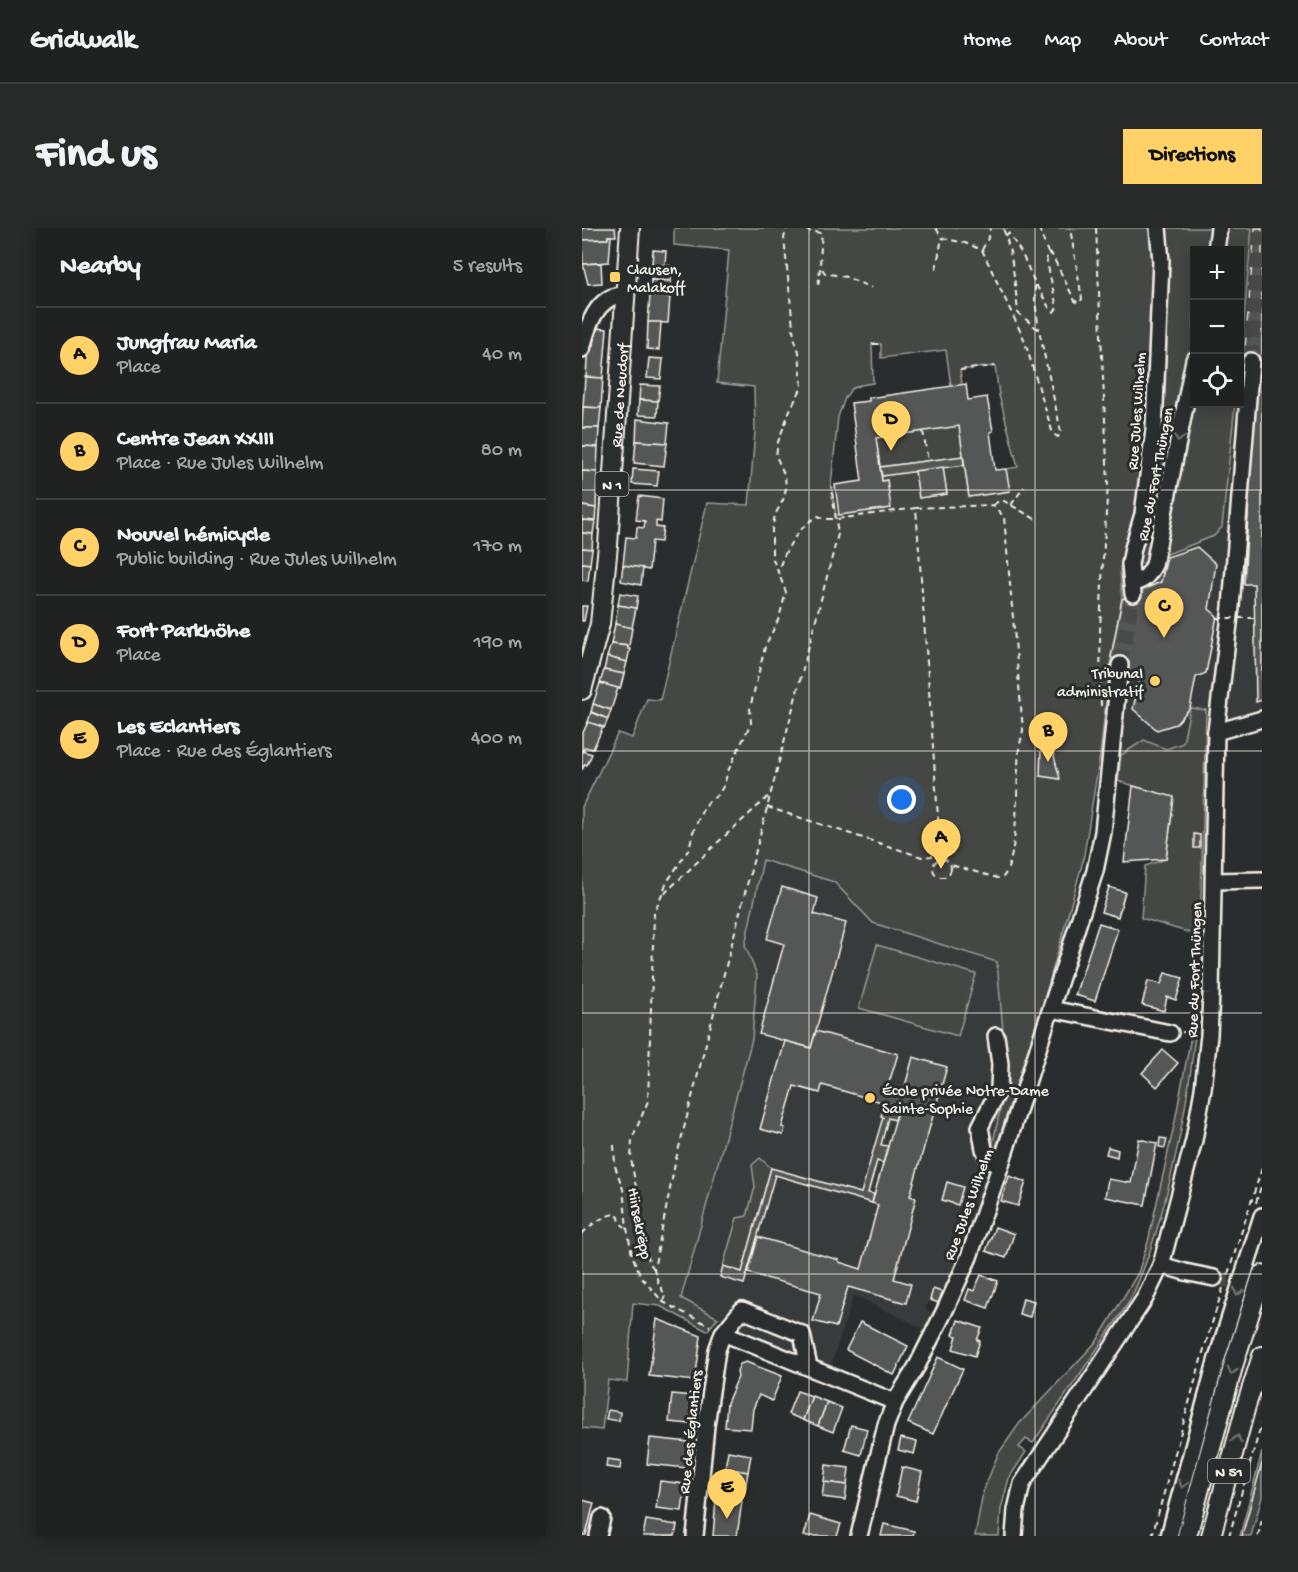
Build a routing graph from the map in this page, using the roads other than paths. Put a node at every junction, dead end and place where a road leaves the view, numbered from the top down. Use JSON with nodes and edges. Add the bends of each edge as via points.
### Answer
{"nodes":[{"id":1,"x":630,"y":228,"type":"edge"},
{"id":2,"x":1158,"y":228,"type":"edge"},
{"id":3,"x":1220,"y":228,"type":"edge"},
{"id":4,"x":1217,"y":246,"type":"edge"},
{"id":5,"x":625,"y":295,"type":"junction"},
{"id":6,"x":582,"y":349,"type":"edge"},
{"id":7,"x":1251,"y":361,"type":"tunnel mouth"},
{"id":8,"x":1190,"y":380,"type":"edge"},
{"id":9,"x":1132,"y":589,"type":"joint"},
{"id":10,"x":1120,"y":665,"type":"tunnel mouth"},
{"id":11,"x":582,"y":690,"type":"edge"},
{"id":12,"x":1262,"y":719,"type":"edge"},
{"id":13,"x":1216,"y":732,"type":"junction"},
{"id":14,"x":1214,"y":880,"type":"junction"},
{"id":15,"x":1262,"y":880,"type":"edge"},
{"id":16,"x":1051,"y":1009,"type":"junction"},
{"id":17,"x":1176,"y":1033,"type":"road end"},
{"id":18,"x":996,"y":1036,"type":"dead end"},
{"id":19,"x":1001,"y":1164,"type":"junction"},
{"id":20,"x":1262,"y":1216,"type":"edge"},
{"id":21,"x":1161,"y":1265,"type":"junction"},
{"id":22,"x":1262,"y":1275,"type":"edge"},
{"id":23,"x":1214,"y":1278,"type":"tunnel mouth"},
{"id":24,"x":723,"y":1333,"type":"junction"},
{"id":25,"x":1262,"y":1356,"type":"edge"},
{"id":26,"x":809,"y":1367,"type":"junction"},
{"id":27,"x":895,"y":1402,"type":"junction"},
{"id":28,"x":1217,"y":1425,"type":"junction"},
{"id":29,"x":1197,"y":1433,"type":"junction"},
{"id":30,"x":602,"y":1518,"type":"dead end"},
{"id":31,"x":598,"y":1536,"type":"edge"},
{"id":32,"x":695,"y":1536,"type":"edge"},
{"id":33,"x":859,"y":1536,"type":"edge"},
{"id":34,"x":1014,"y":1536,"type":"edge"},
{"id":35,"x":1169,"y":1536,"type":"edge"},
{"id":36,"x":1187,"y":1536,"type":"edge"},
{"id":37,"x":1211,"y":1536,"type":"edge"}],
"edges":[{"from":1,"to":5,"type":"main road","name":"Rue de Neudorf","number":"N 1"},
{"from":2,"to":9,"type":"street","name":"Rue Jules Wilhelm","via":[[1161,261],[1154,430],[1143,514],[1130,564]]},
{"from":3,"to":4,"type":"street"},
{"from":5,"to":6,"type":"street","via":[[608,298],[600,307],[591,320]]},
{"from":5,"to":11,"type":"main road","name":"Rue de Neudorf","number":"N 1","via":[[600,624]]},
{"from":7,"to":13,"type":"street","name":"Rue du Fort Thüngen","via":[[1231,607]]},
{"from":8,"to":9,"type":"street","name":"Rue du Fort Thüngen","one_way":true,"via":[[1154,565]]},
{"from":10,"to":16,"type":"street","name":"Rue Jules Wilhelm","via":[[1095,871]]},
{"from":12,"to":13,"type":"street"},
{"from":13,"to":14,"type":"street","name":"Rue du Fort Thüngen"},
{"from":14,"to":15,"type":"street"},
{"from":14,"to":21,"type":"street","name":"Rue du Fort Thüngen","via":[[1209,1035],[1203,1089],[1194,1140]]},
{"from":16,"to":17,"type":"street"},
{"from":16,"to":19,"type":"street","name":"Rue Jules Wilhelm"},
{"from":18,"to":19,"type":"street","via":[[999,1089],[980,1127],[988,1160]]},
{"from":19,"to":27,"type":"street","name":"Rue Jules Wilhelm","via":[[969,1257],[917,1366]]},
{"from":20,"to":29,"type":"street","one_way":true},
{"from":21,"to":23,"type":"street"},
{"from":21,"to":34,"type":"street","name":"Rue du Fort Thüngen","via":[[1139,1307],[1022,1484]]},
{"from":22,"to":28,"type":"main road","number":"N 51","one_way":true},
{"from":24,"to":26,"type":"street"},
{"from":24,"to":26,"type":"street","via":[[736,1318],[804,1345]]},
{"from":24,"to":32,"type":"street","name":"Rue des Églantiers","via":[[706,1426]]},
{"from":37,"to":25,"type":"main road","number":"N 51","one_way":true},
{"from":26,"to":27,"type":"street"},
{"from":27,"to":33,"type":"street","name":"Rue Jules Wilhelm"},
{"from":28,"to":29,"type":"street"},
{"from":28,"to":36,"type":"main road","number":"N 51"},
{"from":29,"to":35,"type":"street","one_way":true},
{"from":30,"to":31,"type":"street"}]}
